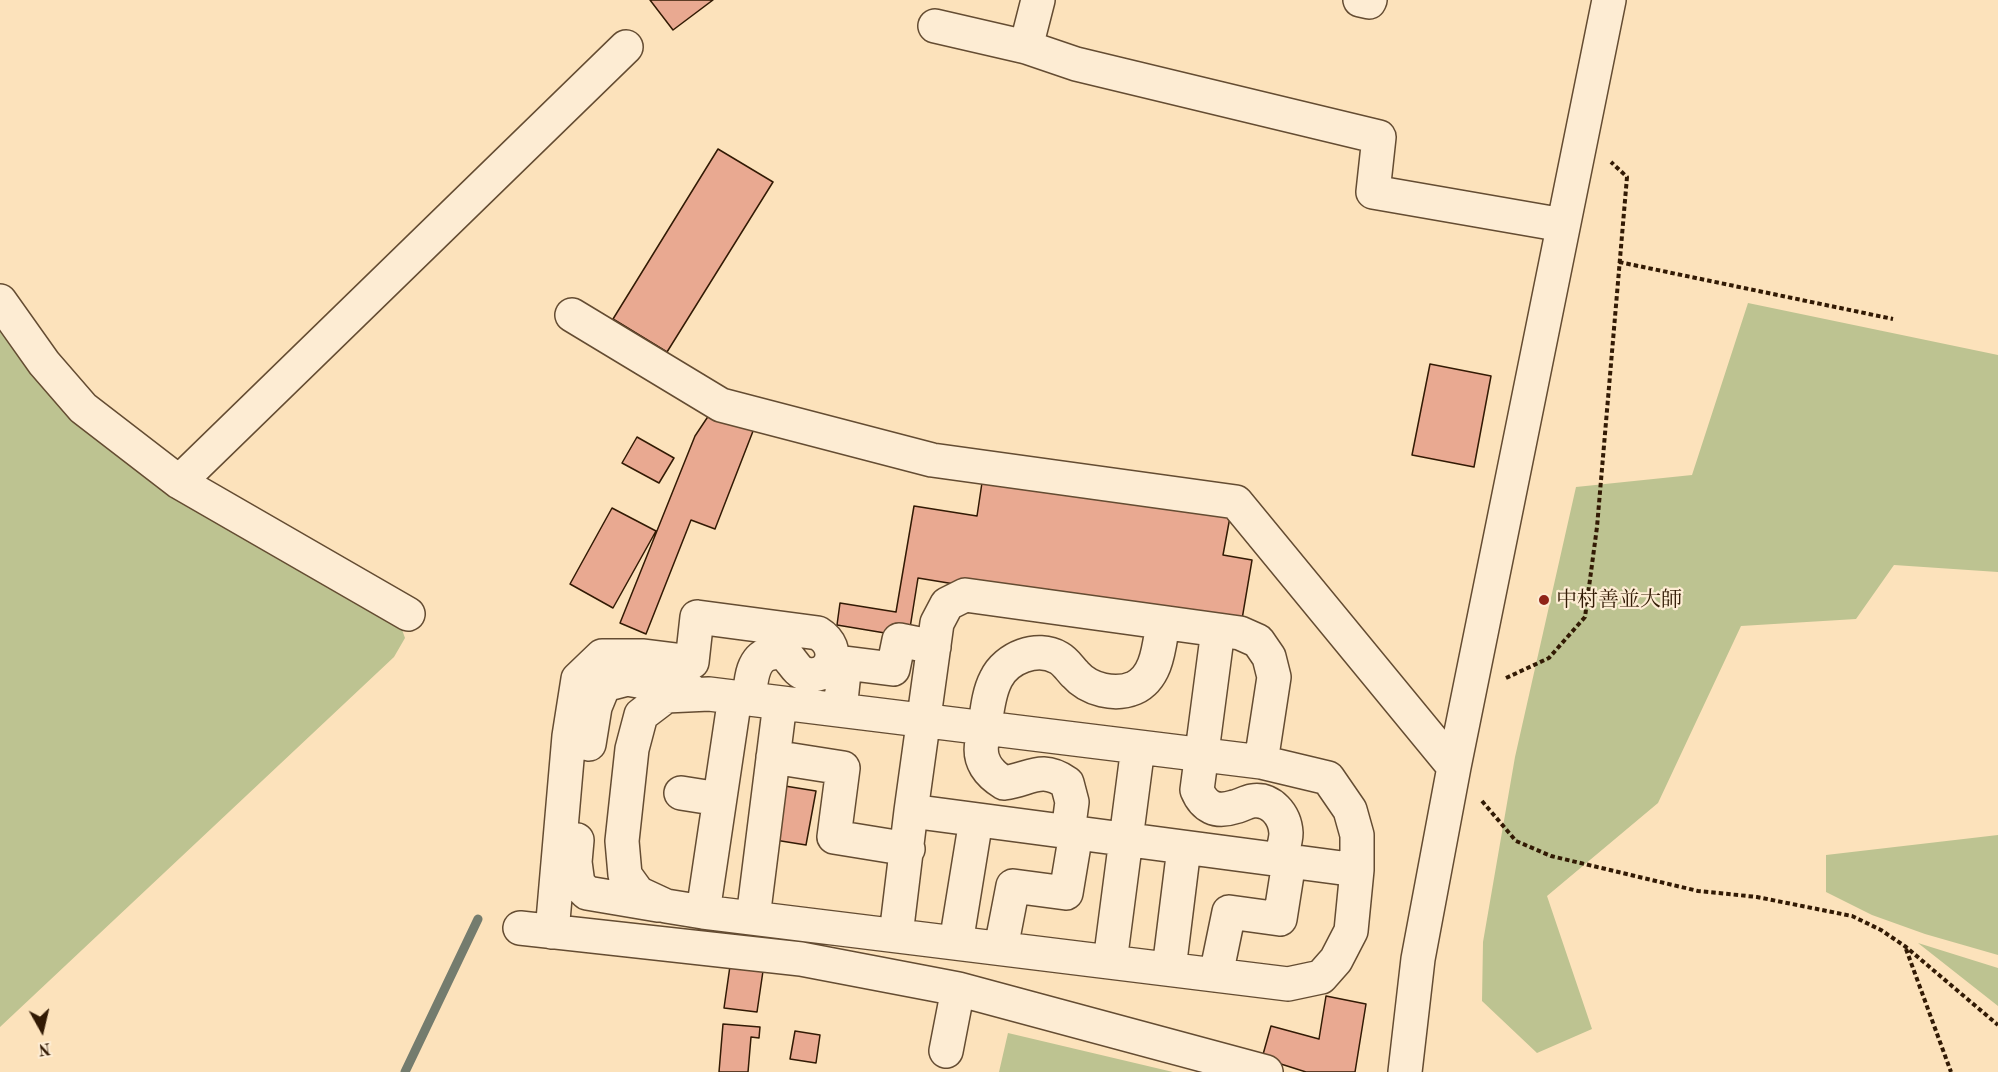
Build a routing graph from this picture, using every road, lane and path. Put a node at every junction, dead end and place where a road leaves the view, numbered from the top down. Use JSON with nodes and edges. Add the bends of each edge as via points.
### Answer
{"nodes":[{"id":1,"x":1038,"y":0,"type":"edge"},
{"id":2,"x":1360,"y":0,"type":"edge"},
{"id":3,"x":1370,"y":0,"type":"edge"},
{"id":4,"x":1609,"y":0,"type":"edge"},
{"id":5,"x":935,"y":26,"type":"dead end"},
{"id":6,"x":626,"y":46,"type":"dead end"},
{"id":7,"x":1026,"y":47,"type":"junction"},
{"id":8,"x":1610,"y":162,"type":"dead end"},
{"id":9,"x":1563,"y":225,"type":"junction"},
{"id":10,"x":1619,"y":262,"type":"junction"},
{"id":11,"x":0,"y":301,"type":"edge"},
{"id":12,"x":572,"y":315,"type":"dead end"},
{"id":13,"x":1893,"y":319,"type":"dead end"},
{"id":14,"x":179,"y":482,"type":"junction"},
{"id":15,"x":408,"y":614,"type":"dead end"},
{"id":16,"x":1162,"y":623,"type":"junction"},
{"id":17,"x":1218,"y":630,"type":"junction"},
{"id":18,"x":934,"y":647,"type":"junction"},
{"id":19,"x":1506,"y":678,"type":"dead end"},
{"id":20,"x":743,"y":698,"type":"junction"},
{"id":21,"x":840,"y":710,"type":"junction"},
{"id":22,"x":924,"y":721,"type":"junction"},
{"id":23,"x":985,"y":728,"type":"junction"},
{"id":24,"x":1138,"y":747,"type":"junction"},
{"id":25,"x":1201,"y":755,"type":"junction"},
{"id":26,"x":773,"y":757,"type":"junction"},
{"id":27,"x":1261,"y":762,"type":"junction"},
{"id":28,"x":1454,"y":767,"type":"junction"},
{"id":29,"x":681,"y":793,"type":"dead end"},
{"id":30,"x":719,"y":799,"type":"junction"},
{"id":31,"x":911,"y":811,"type":"junction"},
{"id":32,"x":976,"y":820,"type":"junction"},
{"id":33,"x":1072,"y":833,"type":"junction"},
{"id":34,"x":1127,"y":840,"type":"junction"},
{"id":35,"x":1184,"y":848,"type":"junction"},
{"id":36,"x":908,"y":849,"type":"junction"},
{"id":37,"x":1285,"y":861,"type":"junction"},
{"id":38,"x":1357,"y":870,"type":"junction"},
{"id":39,"x":666,"y":906,"type":"junction"},
{"id":40,"x":703,"y":912,"type":"junction"},
{"id":41,"x":753,"y":918,"type":"junction"},
{"id":42,"x":520,"y":928,"type":"dead end"},
{"id":43,"x":552,"y":932,"type":"junction"},
{"id":44,"x":896,"y":935,"type":"junction"},
{"id":45,"x":956,"y":943,"type":"junction"},
{"id":46,"x":1906,"y":947,"type":"junction"},
{"id":47,"x":1000,"y":948,"type":"junction"},
{"id":48,"x":1110,"y":962,"type":"junction"},
{"id":49,"x":1169,"y":969,"type":"junction"},
{"id":50,"x":1216,"y":975,"type":"junction"},
{"id":51,"x":958,"y":989,"type":"junction"},
{"id":52,"x":1998,"y":1025,"type":"edge"},
{"id":53,"x":946,"y":1051,"type":"dead end"},
{"id":54,"x":1266,"y":1072,"type":"edge"},
{"id":55,"x":1405,"y":1072,"type":"edge"},
{"id":56,"x":1951,"y":1072,"type":"edge"}],
"edges":[{"from":1,"to":7,"type":"street"},
{"from":2,"to":3,"type":"street"},
{"from":4,"to":9,"type":"street"},
{"from":5,"to":7,"type":"street"},
{"from":6,"to":14,"type":"street"},
{"from":7,"to":9,"type":"street","via":[[1076,64],[1379,137],[1373,192]]},
{"from":8,"to":10,"type":"path","via":[[1627,177]]},
{"from":9,"to":28,"type":"street"},
{"from":10,"to":13,"type":"path"},
{"from":10,"to":19,"type":"path","via":[[1597,527],[1585,617],[1550,658]]},
{"from":11,"to":14,"type":"street","via":[[44,363],[83,408]]},
{"from":12,"to":28,"type":"street","via":[[720,405],[932,460],[1236,502]]},
{"from":14,"to":15,"type":"street"},
{"from":16,"to":17,"type":"street"},
{"from":16,"to":18,"type":"street","via":[[965,595],[947,604],[937,623]]},
{"from":16,"to":23,"type":"street","via":[[1152,669],[1137,687],[1124,691],[1094,688],[1057,657],[1041,653],[1008,663],[996,678]]},
{"from":17,"to":25,"type":"street","via":[[1223,691]]},
{"from":17,"to":27,"type":"street","via":[[1258,641],[1269,657],[1274,677]]},
{"from":18,"to":21,"type":"street","via":[[899,640],[893,669],[845,663]]},
{"from":18,"to":22,"type":"street"},
{"from":20,"to":21,"type":"street"},
{"from":20,"to":26,"type":"street"},
{"from":20,"to":30,"type":"street"},
{"from":20,"to":39,"type":"street","via":[[666,696],[641,715],[632,750],[622,842],[625,875],[638,893]]},
{"from":20,"to":39,"type":"street","via":[[627,679],[604,685],[595,707],[582,785],[575,862],[578,884],[587,893]]},
{"from":20,"to":43,"type":"street","via":[[755,665],[766,655],[783,654],[800,672],[823,671],[832,654],[828,640],[818,633],[697,617],[692,662],[602,656],[578,680],[569,736]]},
{"from":21,"to":22,"type":"street"},
{"from":22,"to":23,"type":"street"},
{"from":22,"to":31,"type":"street"},
{"from":23,"to":24,"type":"street"},
{"from":23,"to":33,"type":"street","via":[[980,749],[984,765],[996,778],[1004,783],[1052,773],[1067,783],[1072,802]]},
{"from":24,"to":25,"type":"street"},
{"from":24,"to":34,"type":"street"},
{"from":25,"to":27,"type":"street"},
{"from":25,"to":37,"type":"street","via":[[1197,790],[1202,801],[1211,808],[1223,809],[1252,801],[1273,806],[1284,822]]},
{"from":26,"to":36,"type":"street","via":[[843,768],[834,837]]},
{"from":26,"to":41,"type":"street"},
{"from":27,"to":38,"type":"street","via":[[1328,778],[1350,810],[1357,834]]},
{"from":28,"to":46,"type":"path","via":[[1516,841],[1551,856],[1698,891],[1757,897],[1852,916]]},
{"from":28,"to":55,"type":"street","via":[[1418,958]]},
{"from":29,"to":30,"type":"street"},
{"from":30,"to":40,"type":"street"},
{"from":31,"to":32,"type":"street"},
{"from":31,"to":36,"type":"street"},
{"from":32,"to":33,"type":"street"},
{"from":32,"to":45,"type":"street","via":[[955,876]]},
{"from":33,"to":34,"type":"street"},
{"from":33,"to":47,"type":"street","via":[[1066,893],[1013,886]]},
{"from":34,"to":35,"type":"street"},
{"from":34,"to":48,"type":"street"},
{"from":35,"to":37,"type":"street"},
{"from":35,"to":49,"type":"street","via":[[1165,906]]},
{"from":36,"to":44,"type":"street"},
{"from":37,"to":38,"type":"street"},
{"from":37,"to":50,"type":"street","via":[[1280,919],[1229,912]]},
{"from":38,"to":50,"type":"street","via":[[1351,931],[1336,960],[1321,976],[1288,984]]},
{"from":39,"to":40,"type":"street"},
{"from":40,"to":41,"type":"street"},
{"from":41,"to":44,"type":"street"},
{"from":42,"to":43,"type":"street"},
{"from":43,"to":51,"type":"street","via":[[801,959]]},
{"from":44,"to":45,"type":"street"},
{"from":45,"to":47,"type":"street"},
{"from":46,"to":52,"type":"path"},
{"from":46,"to":56,"type":"path"},
{"from":47,"to":48,"type":"street"},
{"from":48,"to":49,"type":"street"},
{"from":49,"to":50,"type":"street"},
{"from":51,"to":53,"type":"street"},
{"from":51,"to":54,"type":"street"}]}
